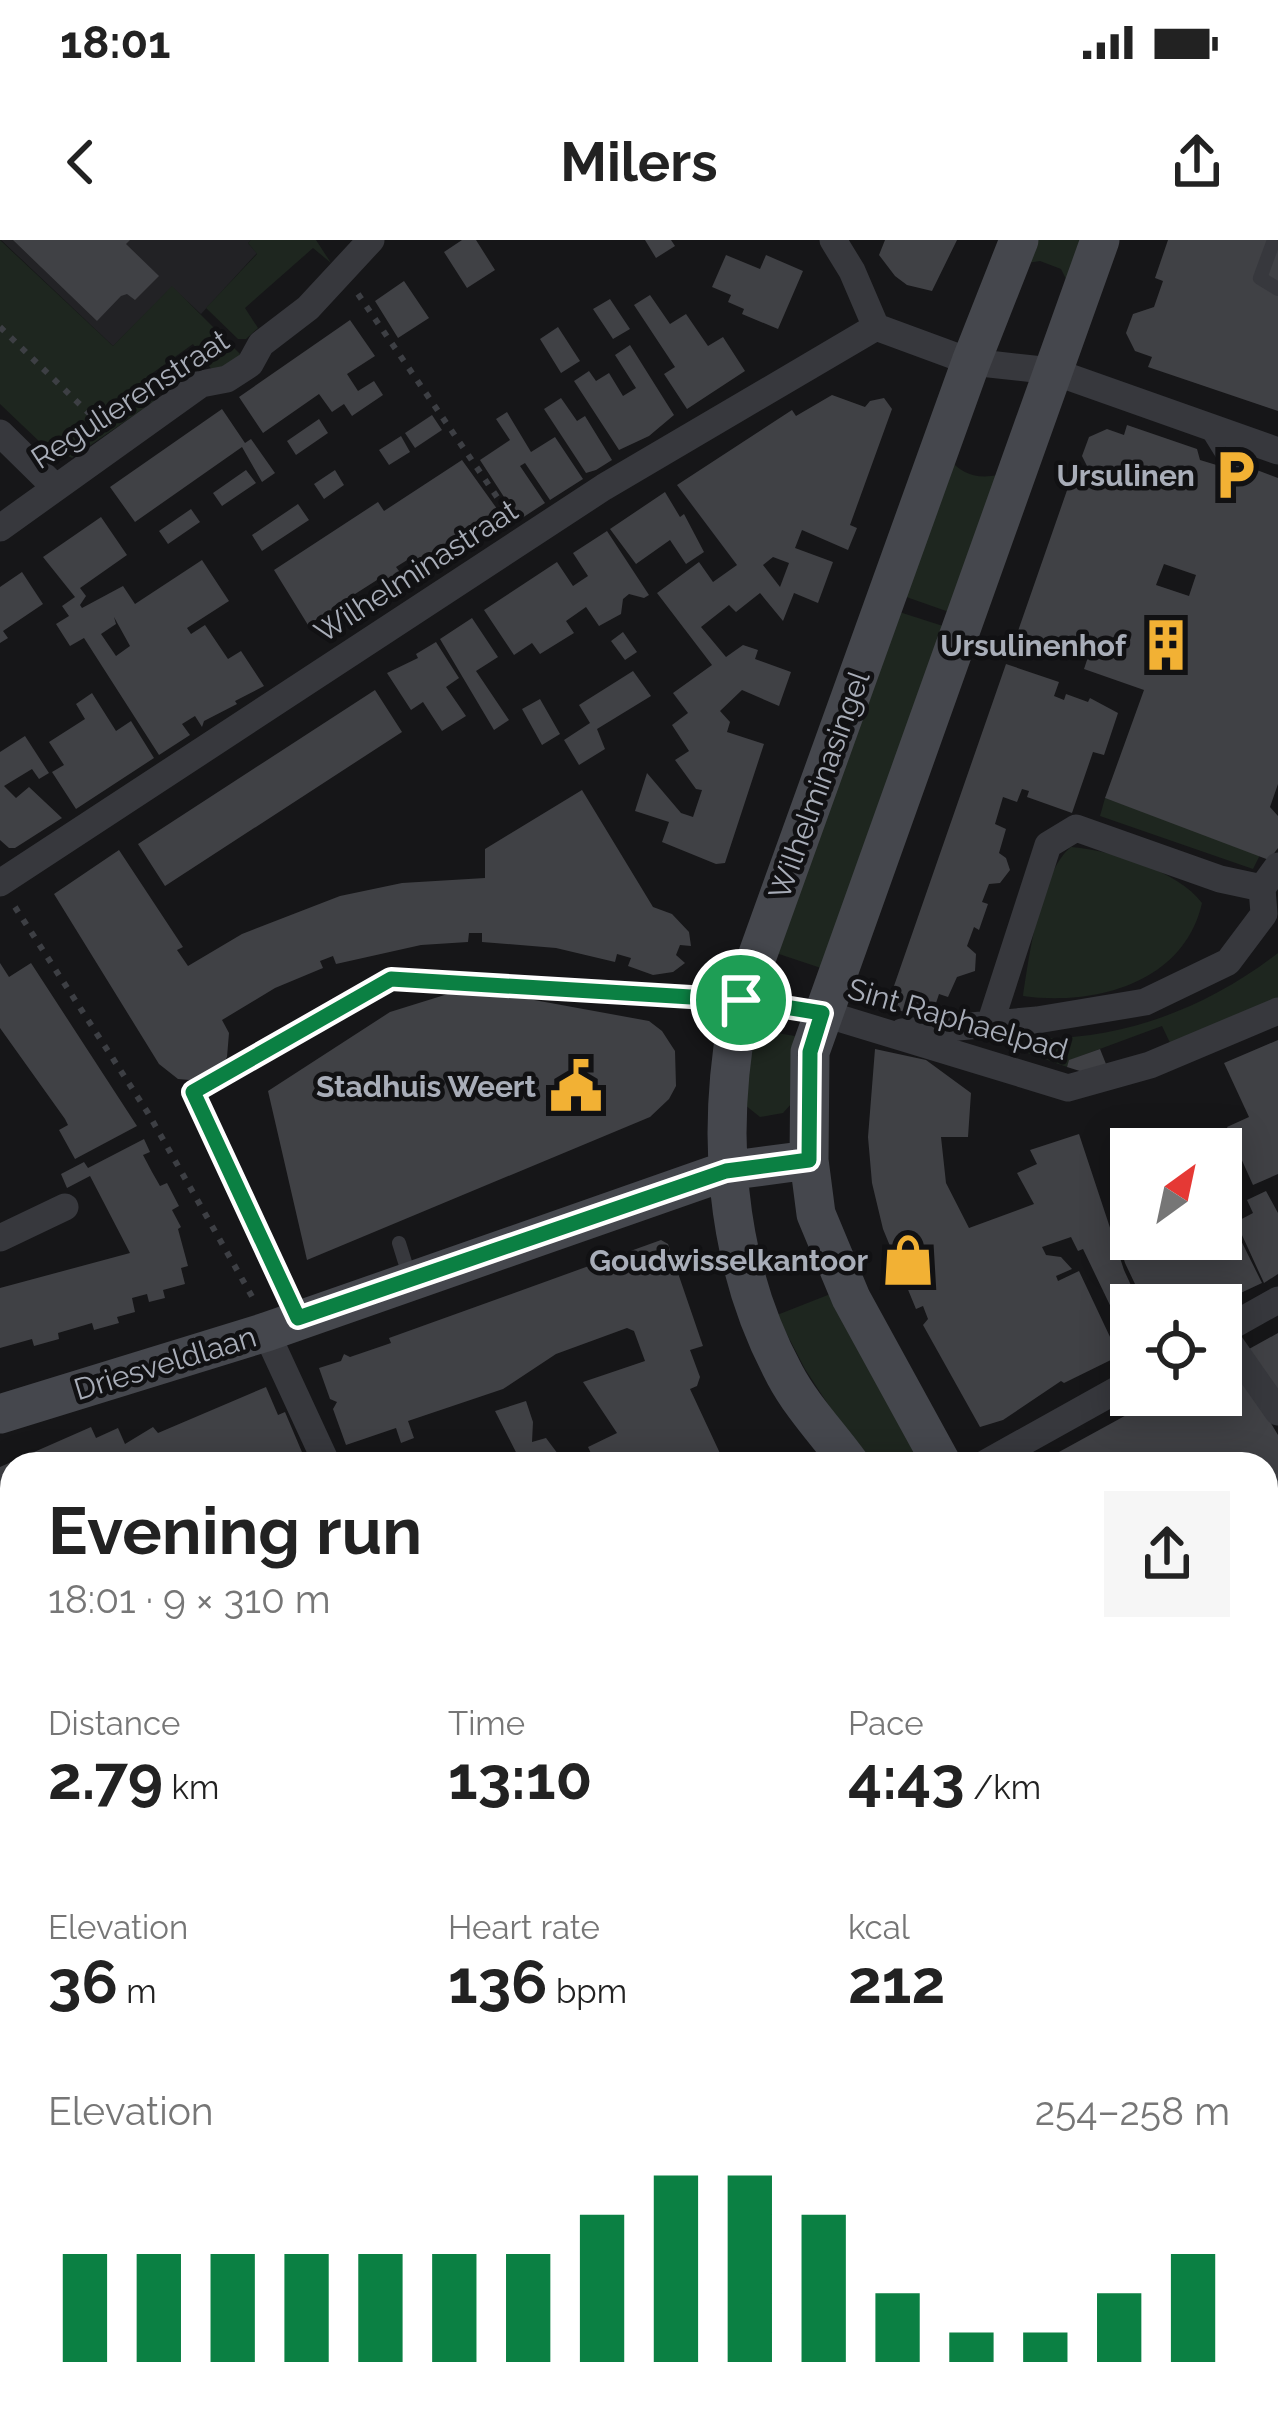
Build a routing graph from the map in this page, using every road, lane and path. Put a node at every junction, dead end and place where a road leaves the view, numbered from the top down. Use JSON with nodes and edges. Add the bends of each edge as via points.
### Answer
{"nodes":[{"id":1,"x":371,"y":240,"type":"edge"},
{"id":2,"x":833,"y":240,"type":"edge"},
{"id":3,"x":1019,"y":240,"type":"edge"},
{"id":4,"x":1100,"y":240,"type":"edge"},
{"id":5,"x":1274,"y":240,"type":"edge"},
{"id":6,"x":342,"y":271,"type":"junction"},
{"id":7,"x":1278,"y":289,"type":"edge"},
{"id":8,"x":0,"y":327,"type":"edge"},
{"id":9,"x":876,"y":327,"type":"junction"},
{"id":10,"x":971,"y":362,"type":"junction"},
{"id":11,"x":1052,"y":371,"type":"junction"},
{"id":12,"x":1203,"y":423,"type":"junction"},
{"id":13,"x":0,"y":433,"type":"edge"},
{"id":14,"x":119,"y":442,"type":"junction"},
{"id":15,"x":1272,"y":448,"type":"edge"},
{"id":16,"x":1235,"y":475,"type":"dead end"},
{"id":17,"x":55,"y":487,"type":"junction"},
{"id":18,"x":0,"y":528,"type":"edge"},
{"id":19,"x":526,"y":538,"type":"junction"},
{"id":20,"x":5,"y":892,"type":"edge"},
{"id":21,"x":1270,"y":895,"type":"edge"},
{"id":22,"x":741,"y":1000,"type":"junction"},
{"id":23,"x":1278,"y":1011,"type":"edge"},
{"id":24,"x":822,"y":1013,"type":"junction"},
{"id":25,"x":990,"y":1024,"type":"junction"},
{"id":26,"x":886,"y":1034,"type":"junction"},
{"id":27,"x":809,"y":1160,"type":"junction"},
{"id":28,"x":726,"y":1171,"type":"junction"},
{"id":29,"x":65,"y":1208,"type":"dead end"},
{"id":30,"x":0,"y":1238,"type":"edge"},
{"id":31,"x":1278,"y":1300,"type":"edge"},
{"id":32,"x":1242,"y":1321,"type":"edge"},
{"id":33,"x":282,"y":1325,"type":"junction"},
{"id":34,"x":1242,"y":1361,"type":"edge"},
{"id":35,"x":1110,"y":1394,"type":"edge"},
{"id":36,"x":1278,"y":1412,"type":"edge"},
{"id":37,"x":0,"y":1414,"type":"edge"},
{"id":38,"x":323,"y":1452,"type":"edge"},
{"id":39,"x":841,"y":1452,"type":"edge"},
{"id":40,"x":935,"y":1452,"type":"edge"},
{"id":41,"x":1006,"y":1452,"type":"edge"}],
"edges":[{"from":1,"to":6,"type":"street","name":"Regulierenstraat"},
{"from":2,"to":9,"type":"street"},
{"from":3,"to":10,"type":"street","name":"Wilhelminasingel"},
{"from":4,"to":11,"type":"street"},
{"from":5,"to":7,"type":"lane","via":[[1260,278]]},
{"from":6,"to":14,"type":"street","name":"Regulierenstraat","via":[[261,344],[250,364],[227,380],[201,384]]},
{"from":6,"to":19,"type":"path"},
{"from":8,"to":14,"type":"path"},
{"from":9,"to":10,"type":"street"},
{"from":9,"to":19,"type":"street","name":"Wilhelminastraat"},
{"from":10,"to":11,"type":"street"},
{"from":10,"to":22,"type":"street","name":"Wilhelminasingel"},
{"from":11,"to":12,"type":"street"},
{"from":11,"to":24,"type":"street"},
{"from":12,"to":15,"type":"street"},
{"from":12,"to":16,"type":"lane"},
{"from":13,"to":17,"type":"street"},
{"from":14,"to":17,"type":"street","name":"Regulierenstraat"},
{"from":17,"to":18,"type":"street","name":"Regulierenstraat"},
{"from":19,"to":20,"type":"street","name":"Wilhelminastraat"},
{"from":20,"to":33,"type":"path","via":[[148,1113],[254,1300]]},
{"from":21,"to":25,"type":"street","via":[[1228,962],[1145,1002]]},
{"from":21,"to":25,"type":"street","via":[[1076,829],[1048,845]]},
{"from":22,"to":28,"type":"street","name":"Wilhelminasingel","via":[[730,1056]]},
{"from":22,"to":33,"type":"path","via":[[391,979],[193,1092]]},
{"from":23,"to":26,"type":"street","name":"Sint Raphaelpad","via":[[1150,1065],[1068,1088]]},
{"from":24,"to":26,"type":"street","name":"Sint Raphaelpad"},
{"from":24,"to":27,"type":"street","via":[[810,1052]]},
{"from":25,"to":26,"type":"street"},
{"from":27,"to":28,"type":"street","name":"Driesveldlaan"},
{"from":27,"to":40,"type":"street","via":[[816,1214],[851,1298]]},
{"from":28,"to":33,"type":"street","name":"Driesveldlaan","via":[[405,1262]]},
{"from":28,"to":39,"type":"street","name":"Wilhelminasingel","via":[[747,1288],[786,1378]]},
{"from":29,"to":30,"type":"street"},
{"from":31,"to":32,"type":"street"},
{"from":33,"to":37,"type":"street","name":"Driesveldlaan"},
{"from":33,"to":38,"type":"street"},
{"from":34,"to":36,"type":"street"},
{"from":35,"to":41,"type":"street"}]}
